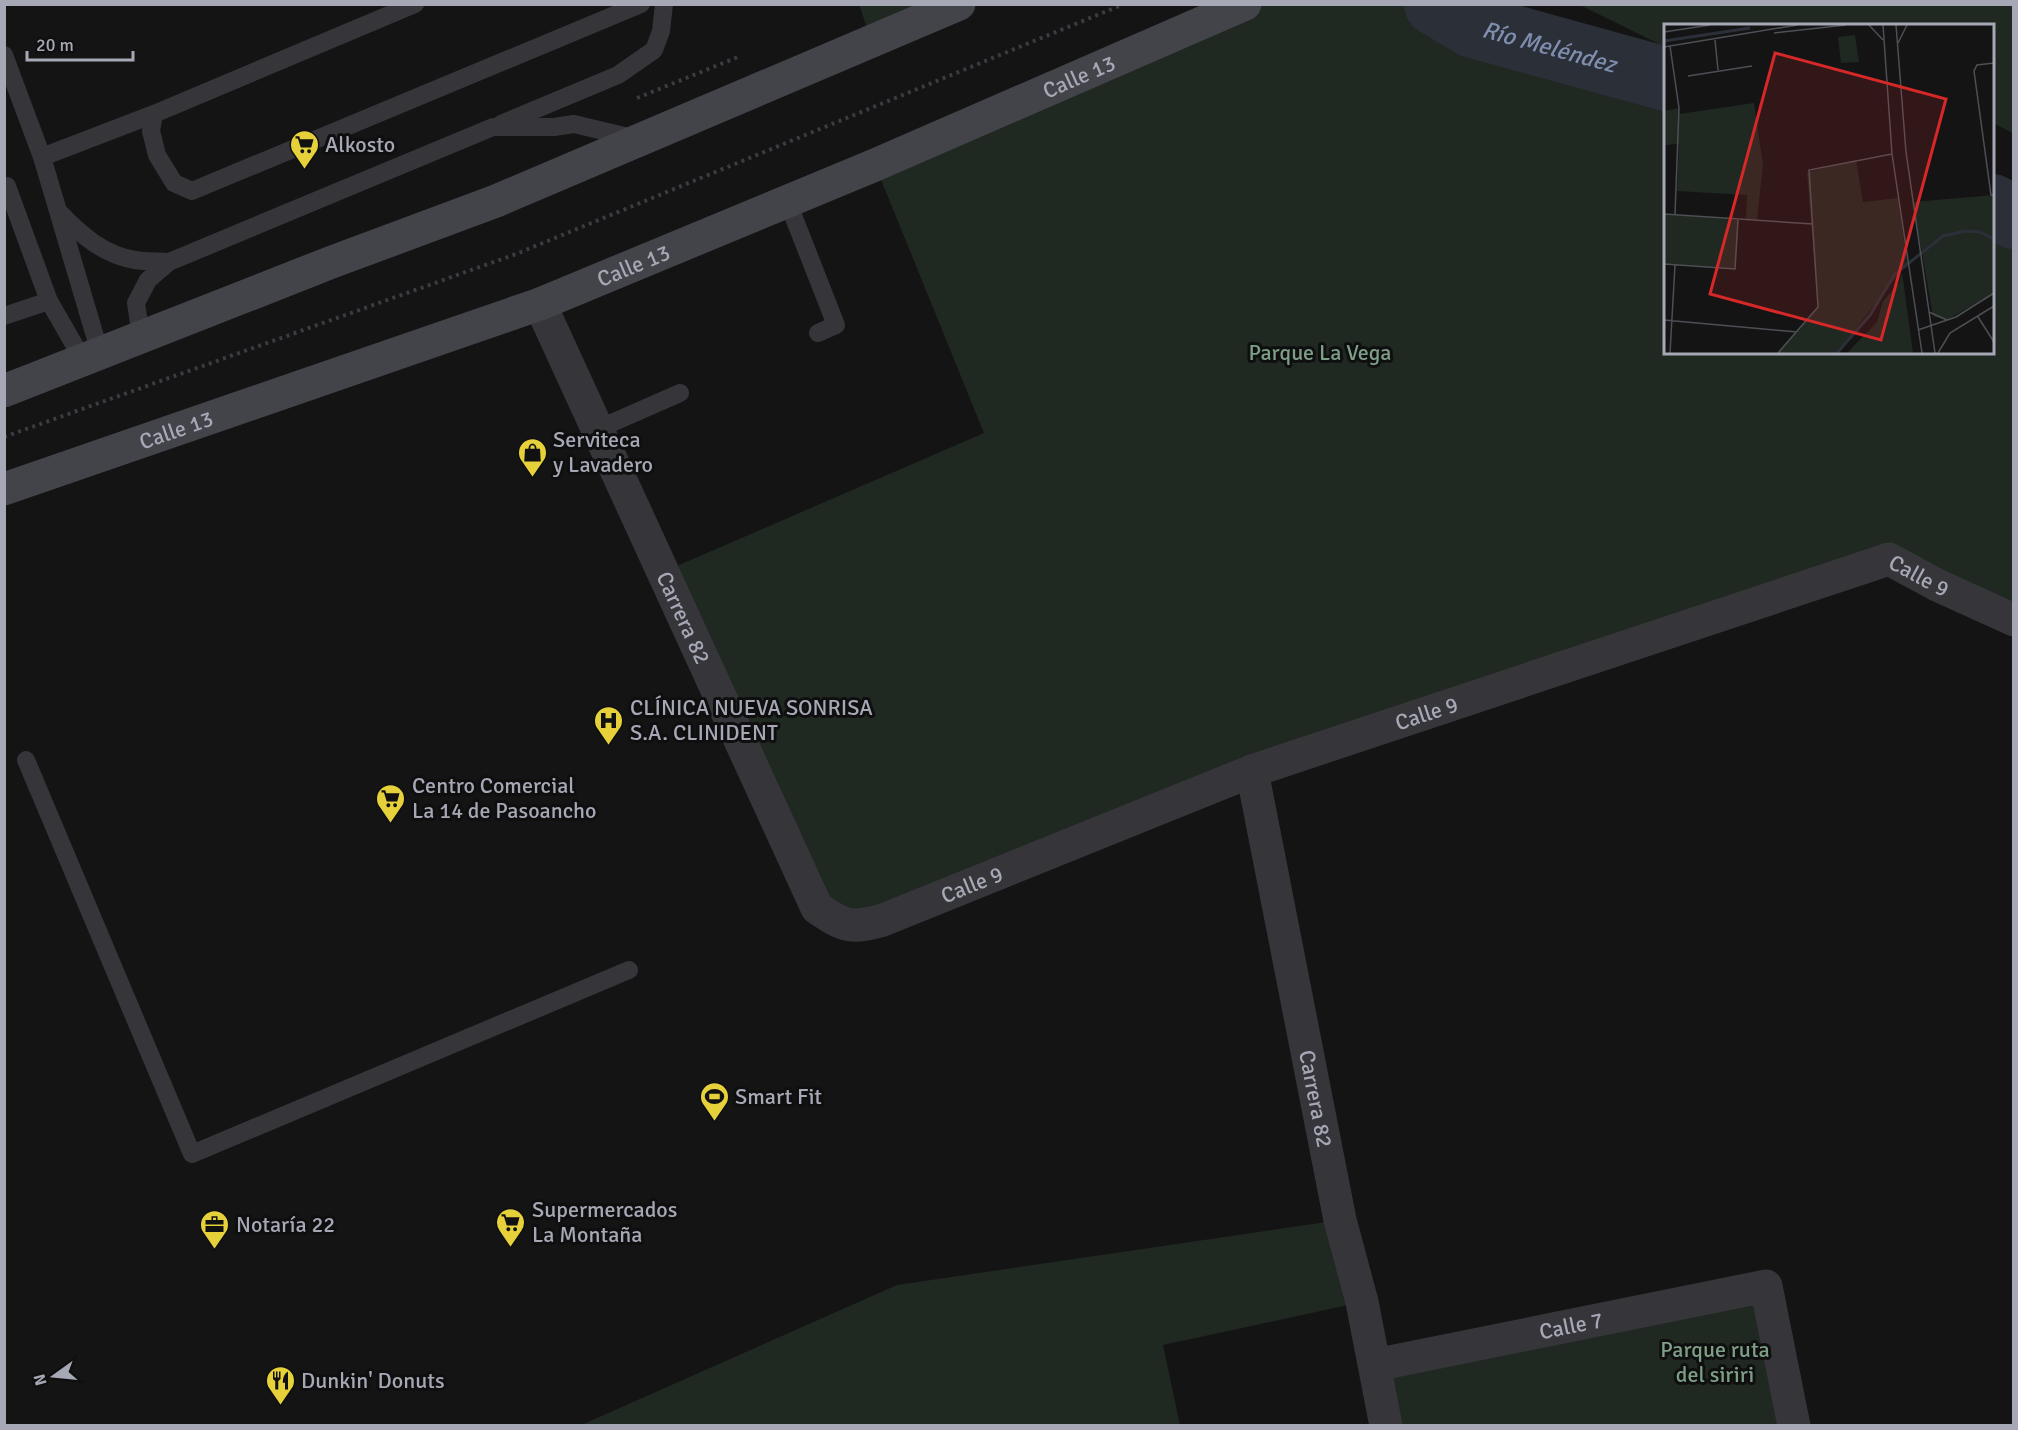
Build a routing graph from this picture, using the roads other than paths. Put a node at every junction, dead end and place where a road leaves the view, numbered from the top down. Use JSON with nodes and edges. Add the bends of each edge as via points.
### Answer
{"nodes":[{"id":1,"x":415,"y":4,"type":"edge"},
{"id":2,"x":641,"y":4,"type":"edge"},
{"id":3,"x":664,"y":4,"type":"edge"},
{"id":4,"x":959,"y":4,"type":"edge"},
{"id":5,"x":1245,"y":4,"type":"edge"},
{"id":6,"x":4,"y":54,"type":"edge"},
{"id":7,"x":154,"y":114,"type":"junction"},
{"id":8,"x":492,"y":127,"type":"junction"},
{"id":9,"x":642,"y":140,"type":"junction"},
{"id":10,"x":42,"y":157,"type":"junction"},
{"id":11,"x":4,"y":187,"type":"edge"},
{"id":12,"x":787,"y":200,"type":"junction"},
{"id":13,"x":58,"y":211,"type":"junction"},
{"id":14,"x":169,"y":262,"type":"junction"},
{"id":15,"x":49,"y":301,"type":"junction"},
{"id":16,"x":540,"y":304,"type":"junction"},
{"id":17,"x":4,"y":316,"type":"edge"},
{"id":18,"x":818,"y":333,"type":"dead end"},
{"id":19,"x":141,"y":337,"type":"junction"},
{"id":20,"x":91,"y":356,"type":"junction"},
{"id":21,"x":4,"y":391,"type":"edge"},
{"id":22,"x":680,"y":393,"type":"dead end"},
{"id":23,"x":598,"y":429,"type":"junction"},
{"id":24,"x":4,"y":489,"type":"edge"},
{"id":25,"x":2013,"y":620,"type":"edge"},
{"id":26,"x":26,"y":760,"type":"dead end"},
{"id":27,"x":1252,"y":771,"type":"junction"},
{"id":28,"x":839,"y":923,"type":"joint"},
{"id":29,"x":629,"y":970,"type":"dead end"},
{"id":30,"x":1375,"y":1365,"type":"junction"},
{"id":31,"x":1386,"y":1425,"type":"edge"},
{"id":32,"x":1794,"y":1425,"type":"edge"}],
"edges":[{"from":1,"to":7,"type":"lane"},
{"from":2,"to":7,"type":"lane","via":[[192,191],[174,183],[157,155],[151,131]]},
{"from":3,"to":8,"type":"lane","via":[[654,50],[618,75]]},
{"from":4,"to":9,"type":"main road"},
{"from":5,"to":12,"type":"main road","name":"Calle 13"},
{"from":6,"to":10,"type":"lane"},
{"from":7,"to":10,"type":"lane"},
{"from":8,"to":9,"type":"lane","via":[[574,124]]},
{"from":8,"to":14,"type":"lane"},
{"from":9,"to":19,"type":"main road","via":[[496,201]]},
{"from":10,"to":13,"type":"lane"},
{"from":11,"to":15,"type":"lane","via":[[7,186]]},
{"from":12,"to":16,"type":"main road","name":"Calle 13"},
{"from":12,"to":18,"type":"lane","via":[[836,325]]},
{"from":13,"to":14,"type":"lane","via":[[79,232],[106,250],[135,260]]},
{"from":13,"to":20,"type":"lane"},
{"from":14,"to":19,"type":"lane","via":[[148,280],[136,303]]},
{"from":15,"to":17,"type":"lane"},
{"from":15,"to":20,"type":"lane"},
{"from":16,"to":23,"type":"street","name":"Carrera 82"},
{"from":16,"to":24,"type":"main road","name":"Calle 13"},
{"from":19,"to":20,"type":"main road"},
{"from":20,"to":21,"type":"main road"},
{"from":22,"to":23,"type":"lane"},
{"from":23,"to":28,"type":"street","name":"Carrera 82","via":[[817,908]]},
{"from":25,"to":27,"type":"street","name":"Calle 9","via":[[1889,559]]},
{"from":26,"to":29,"type":"lane","via":[[192,1154]]},
{"from":27,"to":28,"type":"street","name":"Calle 9","via":[[883,920],[861,926]]},
{"from":27,"to":30,"type":"street","name":"Carrera 82","via":[[1340,1220]]},
{"from":30,"to":31,"type":"street","name":"Carrera 82"},
{"from":30,"to":32,"type":"street","name":"Calle 7","via":[[1766,1286]]}]}
